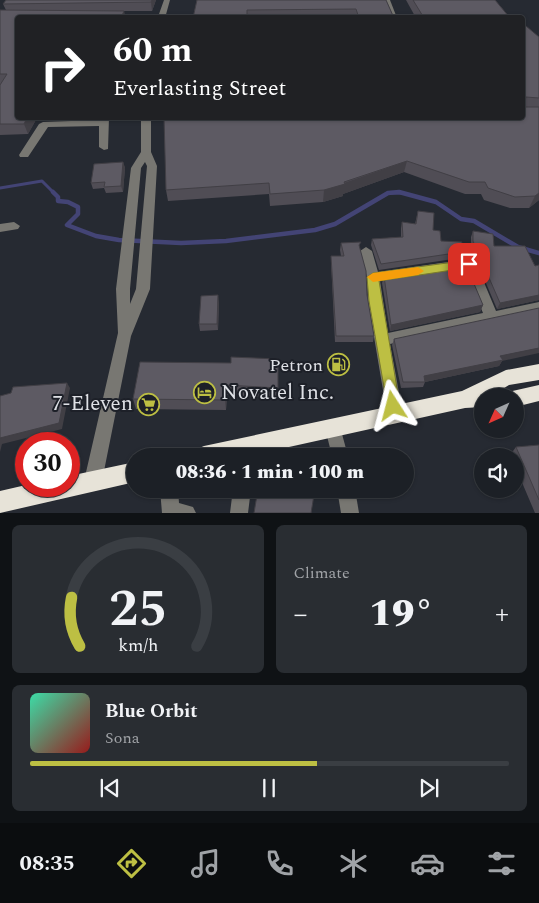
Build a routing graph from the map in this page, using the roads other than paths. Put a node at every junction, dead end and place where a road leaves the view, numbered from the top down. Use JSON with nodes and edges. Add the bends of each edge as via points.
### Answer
{"nodes":[{"id":1,"x":167,"y":0,"type":"edge"},
{"id":2,"x":387,"y":0,"type":"edge"},
{"id":3,"x":162,"y":15,"type":"edge"},
{"id":4,"x":393,"y":15,"type":"edge"},
{"id":5,"x":104,"y":120,"type":"edge"},
{"id":6,"x":146,"y":120,"type":"edge"},
{"id":7,"x":104,"y":147,"type":"dead end"},
{"id":8,"x":146,"y":152,"type":"junction"},
{"id":9,"x":24,"y":156,"type":"dead end"},
{"id":10,"x":14,"y":226,"type":"dead end"},
{"id":11,"x":0,"y":228,"type":"edge"},
{"id":12,"x":366,"y":251,"type":"dead end"},
{"id":13,"x":373,"y":277,"type":"junction"},
{"id":14,"x":539,"y":307,"type":"edge"},
{"id":15,"x":491,"y":316,"type":"junction"},
{"id":16,"x":124,"y":336,"type":"junction"},
{"id":17,"x":382,"y":340,"type":"junction"},
{"id":18,"x":539,"y":372,"type":"edge"},
{"id":19,"x":491,"y":388,"type":"edge"},
{"id":20,"x":539,"y":393,"type":"edge"},
{"id":21,"x":524,"y":396,"type":"edge"},
{"id":22,"x":474,"y":399,"type":"edge"},
{"id":23,"x":394,"y":414,"type":"junction"},
{"id":24,"x":332,"y":428,"type":"junction"},
{"id":25,"x":260,"y":448,"type":"edge"},
{"id":26,"x":338,"y":448,"type":"edge"},
{"id":27,"x":126,"y":474,"type":"edge"},
{"id":28,"x":93,"y":481,"type":"junction"},
{"id":29,"x":169,"y":498,"type":"edge"},
{"id":30,"x":241,"y":498,"type":"edge"},
{"id":31,"x":348,"y":498,"type":"edge"},
{"id":32,"x":0,"y":502,"type":"edge"},
{"id":33,"x":187,"y":513,"type":"edge"},
{"id":34,"x":239,"y":513,"type":"edge"},
{"id":35,"x":350,"y":513,"type":"edge"}],
"edges":[{"from":1,"to":3,"type":"street"},
{"from":2,"to":4,"type":"street"},
{"from":5,"to":7,"type":"street"},
{"from":5,"to":9,"type":"street","via":[[46,124]]},
{"from":6,"to":8,"type":"street"},
{"from":8,"to":16,"type":"street","via":[[136,168],[122,289]]},
{"from":8,"to":16,"type":"street","via":[[152,166],[146,264],[143,289]]},
{"from":10,"to":11,"type":"street"},
{"from":12,"to":13,"type":"street"},
{"from":13,"to":15,"type":"street","via":[[468,258]]},
{"from":13,"to":17,"type":"street"},
{"from":14,"to":15,"type":"street"},
{"from":15,"to":17,"type":"street"},
{"from":16,"to":28,"type":"street"},
{"from":17,"to":23,"type":"street"},
{"from":18,"to":19,"type":"highway","via":[[506,378]]},
{"from":20,"to":21,"type":"highway"},
{"from":22,"to":23,"type":"highway"},
{"from":23,"to":24,"type":"highway"},
{"from":24,"to":25,"type":"highway"},
{"from":24,"to":26,"type":"street"},
{"from":27,"to":28,"type":"highway"},
{"from":28,"to":32,"type":"highway"},
{"from":29,"to":33,"type":"street","via":[[170,510]]},
{"from":30,"to":34,"type":"street"},
{"from":31,"to":35,"type":"street"}]}
